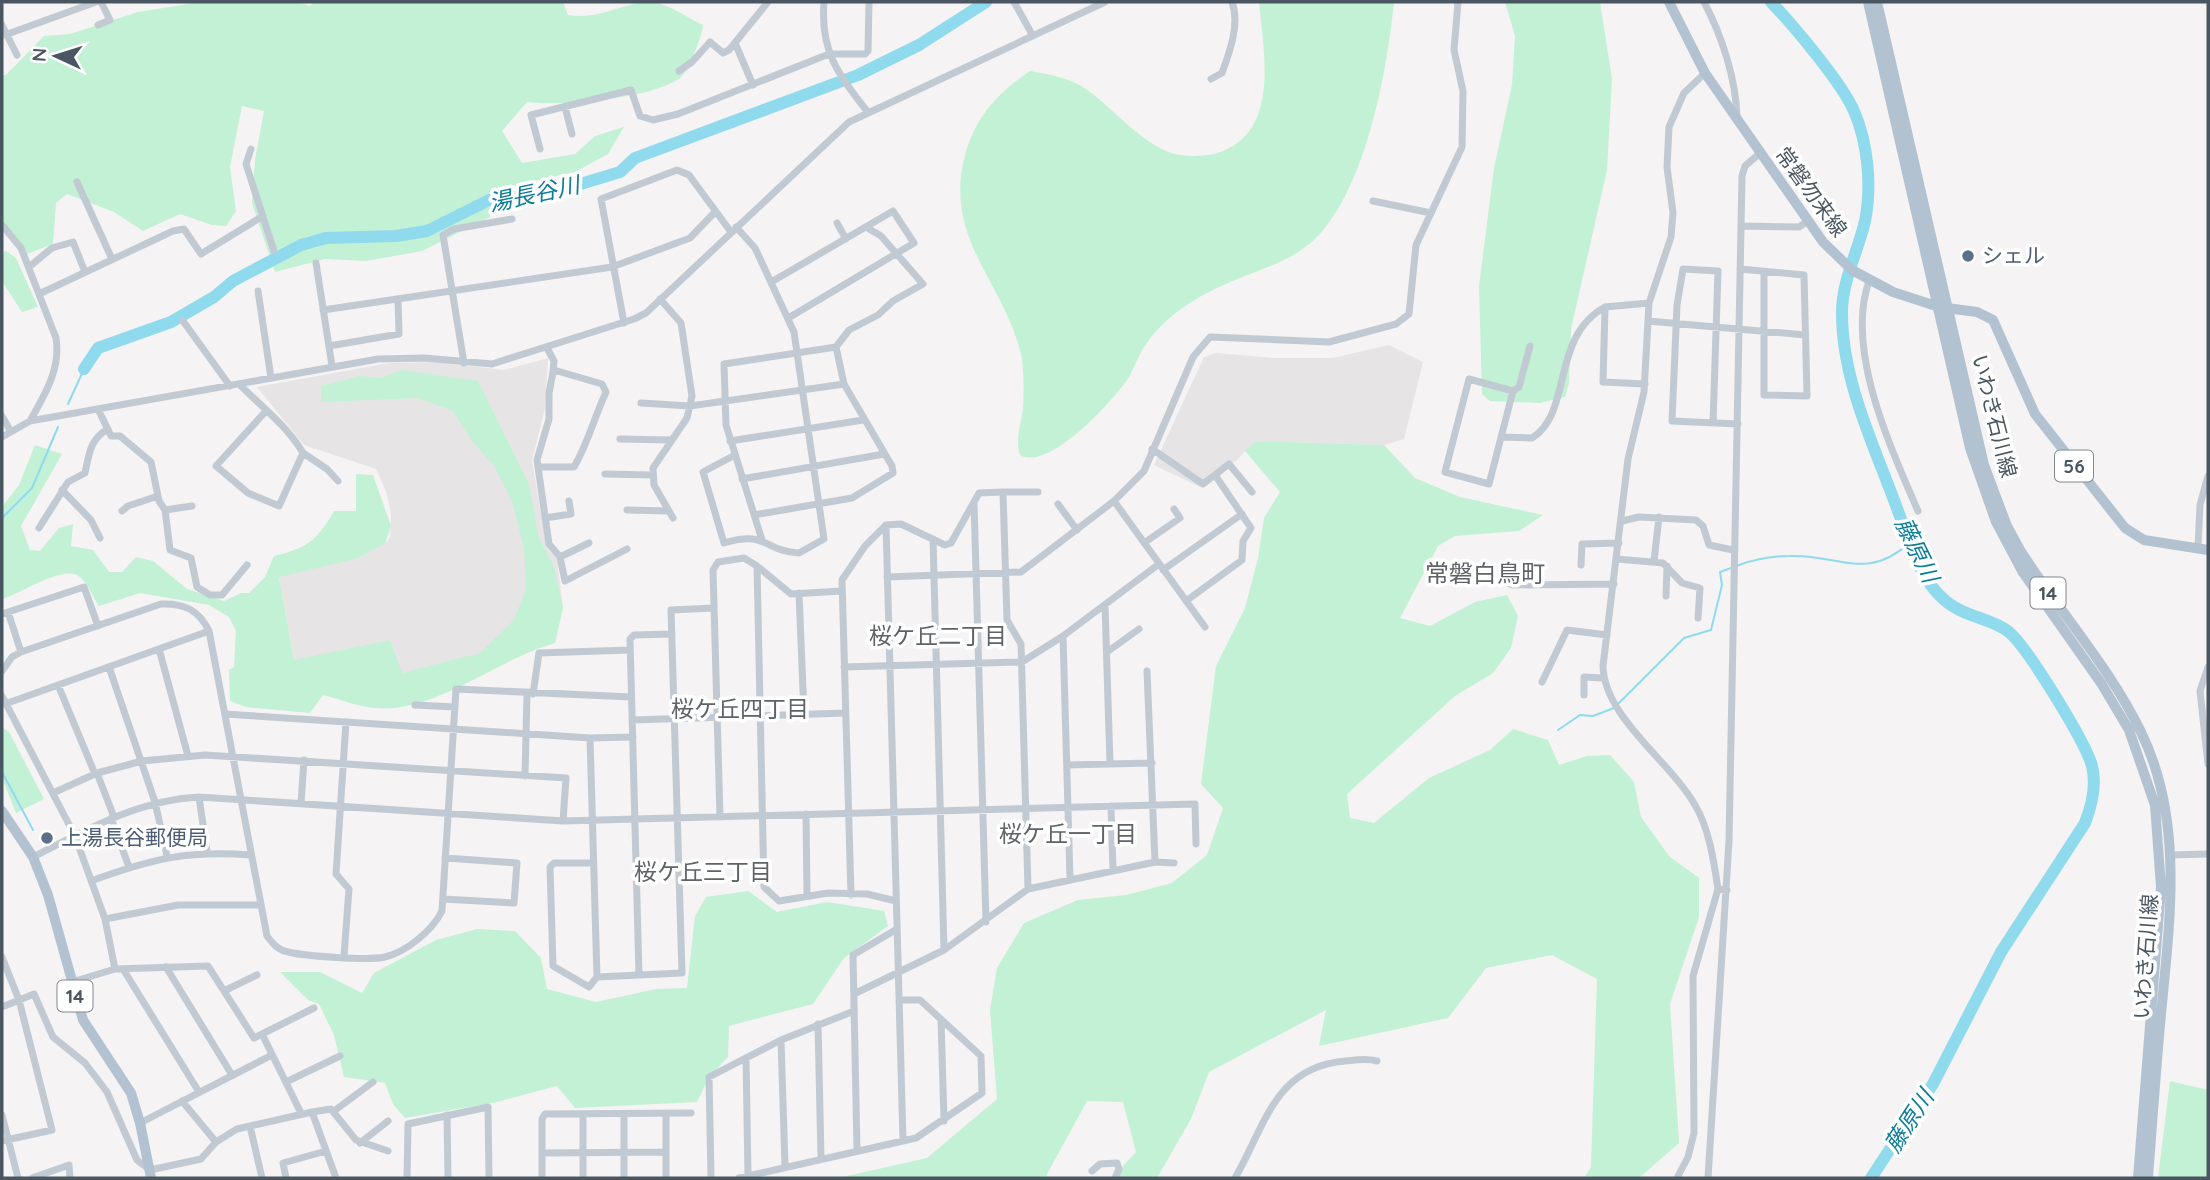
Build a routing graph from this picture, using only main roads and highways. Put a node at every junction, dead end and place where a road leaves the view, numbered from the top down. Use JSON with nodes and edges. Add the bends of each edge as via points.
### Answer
{"nodes":[{"id":1,"x":1669,"y":2,"type":"edge"},
{"id":2,"x":1868,"y":2,"type":"edge"},
{"id":3,"x":1877,"y":2,"type":"edge"},
{"id":4,"x":1944,"y":307,"type":"junction"},
{"id":5,"x":2203,"y":549,"type":"edge"},
{"id":6,"x":2,"y":811,"type":"edge"},
{"id":7,"x":150,"y":1174,"type":"edge"},
{"id":8,"x":2138,"y":1178,"type":"edge"},
{"id":9,"x":2148,"y":1178,"type":"edge"}],
"edges":[{"from":1,"to":4,"type":"main road","name":"常磐勿来線","number":"56","via":[[1705,73],[1737,122],[1837,258],[1893,292]]},
{"from":2,"to":4,"type":"main road","name":"いわき石川線","number":"14"},
{"from":3,"to":4,"type":"main road","name":"いわき石川線","number":"14"},
{"from":4,"to":5,"type":"main road","name":"常磐勿来線","number":"56","via":[[1977,312],[1993,320],[2035,414],[2130,534]]},
{"from":4,"to":8,"type":"main road","name":"いわき石川線","number":"14","via":[[1970,450],[1996,522],[2042,603],[2113,702],[2140,754],[2155,805],[2161,887]]},
{"from":4,"to":9,"type":"main road","name":"いわき石川線","number":"14","via":[[1975,433],[2003,516],[2037,576],[2118,690],[2141,732],[2163,796],[2171,855],[2170,921]]},
{"from":6,"to":7,"type":"main road","number":"14","via":[[33,858],[56,916],[83,1020],[123,1077],[141,1123]]}]}
